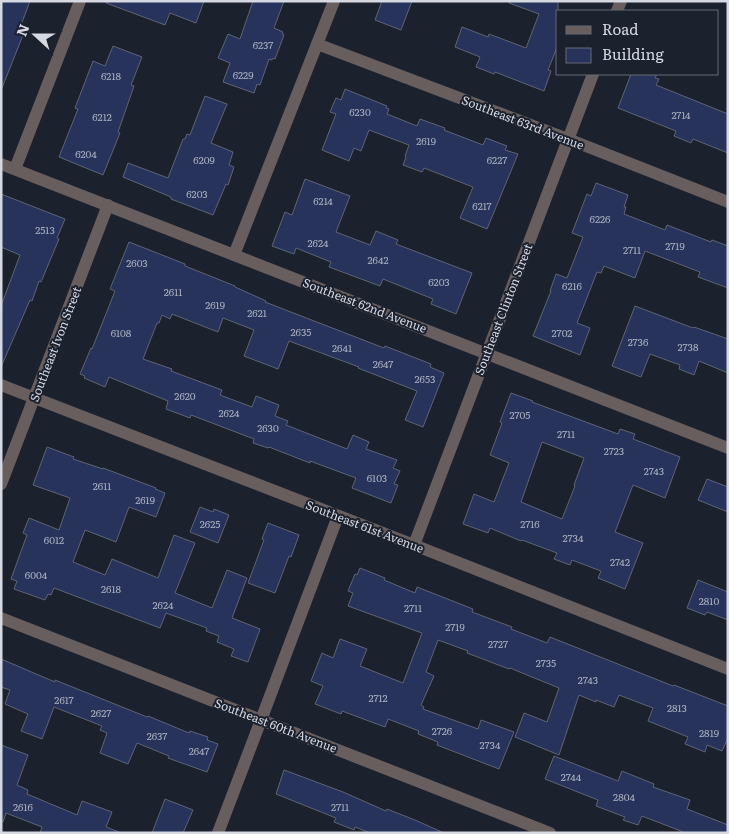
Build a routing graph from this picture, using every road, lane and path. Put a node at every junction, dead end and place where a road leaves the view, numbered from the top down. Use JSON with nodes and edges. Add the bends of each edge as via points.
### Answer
{"nodes":[{"id":1,"x":80,"y":1,"type":"edge"},
{"id":2,"x":334,"y":1,"type":"edge"},
{"id":3,"x":317,"y":44,"type":"junction"},
{"id":4,"x":593,"y":75,"type":"edge"},
{"id":5,"x":568,"y":139,"type":"junction"},
{"id":6,"x":1,"y":164,"type":"edge"},
{"id":7,"x":15,"y":169,"type":"junction"},
{"id":8,"x":728,"y":202,"type":"edge"},
{"id":9,"x":108,"y":205,"type":"junction"},
{"id":10,"x":234,"y":254,"type":"junction"},
{"id":11,"x":487,"y":353,"type":"junction"},
{"id":12,"x":1,"y":385,"type":"edge"},
{"id":13,"x":34,"y":398,"type":"junction"},
{"id":14,"x":728,"y":448,"type":"edge"},
{"id":15,"x":1,"y":484,"type":"edge"},
{"id":16,"x":338,"y":516,"type":"junction"},
{"id":17,"x":414,"y":545,"type":"junction"},
{"id":18,"x":1,"y":618,"type":"edge"},
{"id":19,"x":728,"y":668,"type":"edge"},
{"id":20,"x":262,"y":720,"type":"junction"},
{"id":21,"x":218,"y":833,"type":"edge"},
{"id":22,"x":550,"y":833,"type":"edge"}],
"edges":[{"from":1,"to":7,"type":"street"},
{"from":2,"to":3,"type":"street"},
{"from":3,"to":5,"type":"street","name":"Southeast 63rd Avenue"},
{"from":3,"to":10,"type":"street"},
{"from":4,"to":5,"type":"street","name":"Southeast Clinton Street"},
{"from":5,"to":8,"type":"street","name":"Southeast 63rd Avenue"},
{"from":5,"to":11,"type":"street","name":"Southeast Clinton Street"},
{"from":6,"to":7,"type":"street","name":"Southeast 62nd Avenue"},
{"from":7,"to":9,"type":"street","name":"Southeast 62nd Avenue"},
{"from":9,"to":10,"type":"street","name":"Southeast 62nd Avenue"},
{"from":9,"to":13,"type":"street","name":"Southeast Ivon Street"},
{"from":10,"to":11,"type":"street","name":"Southeast 62nd Avenue"},
{"from":11,"to":14,"type":"street","name":"Southeast 62nd Avenue"},
{"from":11,"to":17,"type":"street","name":"Southeast Clinton Street"},
{"from":12,"to":13,"type":"street","name":"Southeast 61st Avenue"},
{"from":13,"to":15,"type":"street","name":"Southeast Ivon Street"},
{"from":13,"to":16,"type":"street","name":"Southeast 61st Avenue"},
{"from":16,"to":17,"type":"street","name":"Southeast 61st Avenue"},
{"from":16,"to":20,"type":"street"},
{"from":17,"to":19,"type":"street","name":"Southeast 61st Avenue"},
{"from":18,"to":20,"type":"street","name":"Southeast 60th Avenue"},
{"from":20,"to":21,"type":"street"},
{"from":20,"to":22,"type":"street","name":"Southeast 60th Avenue"}]}
